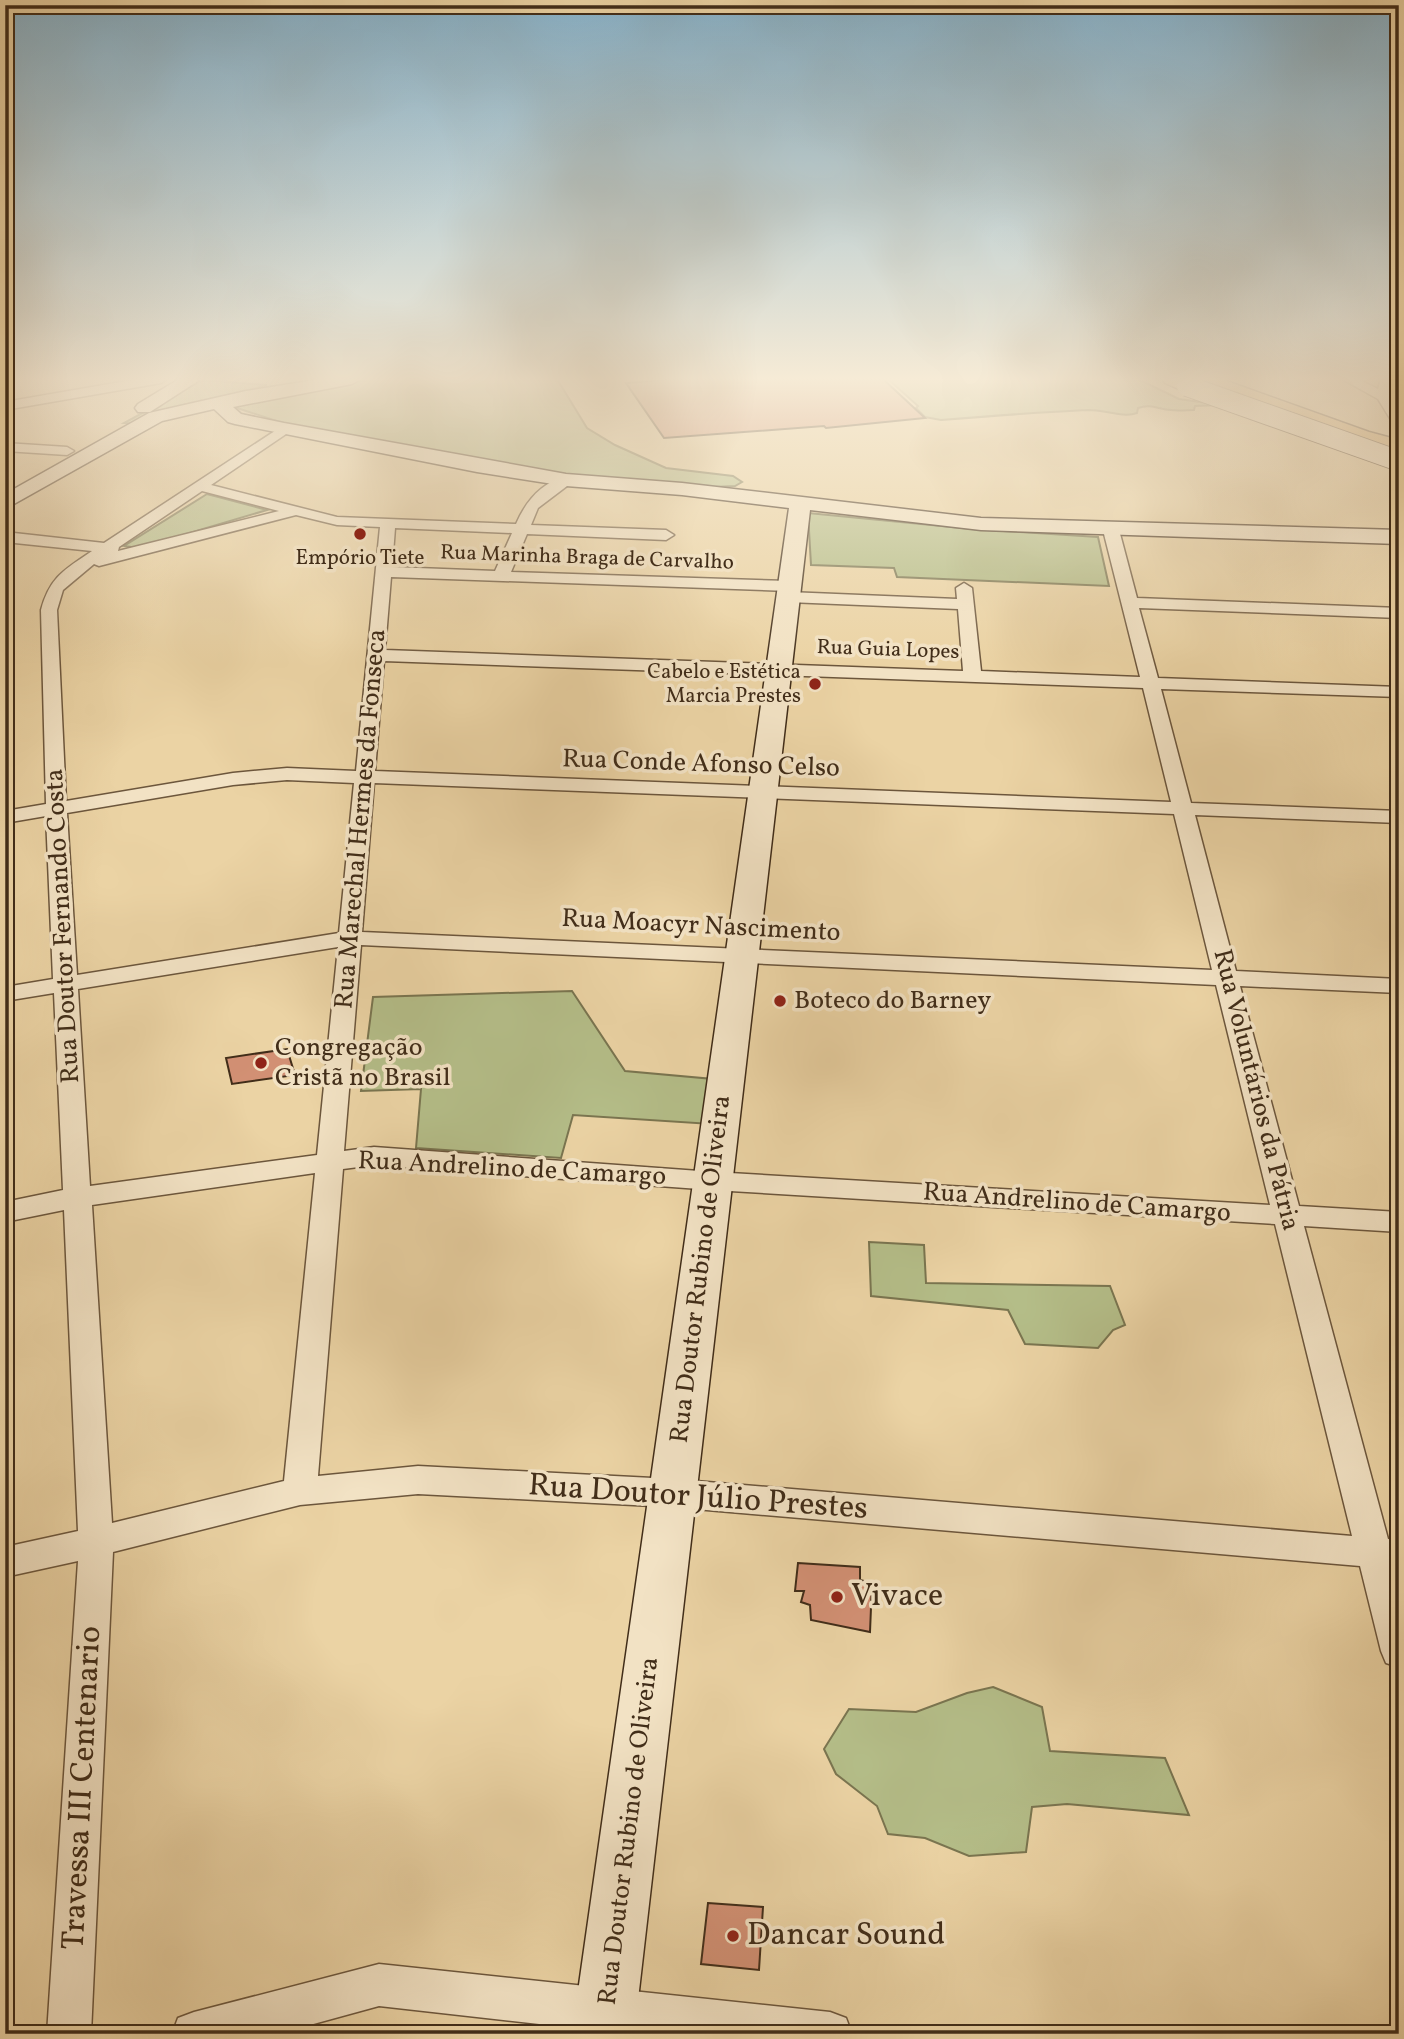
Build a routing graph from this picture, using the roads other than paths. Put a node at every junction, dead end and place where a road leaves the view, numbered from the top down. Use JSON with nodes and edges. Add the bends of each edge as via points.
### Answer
{"nodes":[{"id":1,"x":26,"y":474,"type":"edge"},
{"id":2,"x":56,"y":474,"type":"edge"},
{"id":3,"x":217,"y":474,"type":"edge"},
{"id":4,"x":529,"y":474,"type":"edge"},
{"id":5,"x":566,"y":480,"type":"junction"},
{"id":6,"x":5,"y":486,"type":"edge"},
{"id":7,"x":199,"y":486,"type":"junction"},
{"id":8,"x":5,"y":503,"type":"edge"},
{"id":9,"x":800,"y":504,"type":"junction"},
{"id":10,"x":294,"y":511,"type":"junction"},
{"id":11,"x":388,"y":524,"type":"junction"},
{"id":12,"x":521,"y":529,"type":"junction"},
{"id":13,"x":1111,"y":530,"type":"junction"},
{"id":14,"x":666,"y":535,"type":"dead end"},
{"id":15,"x":5,"y":537,"type":"edge"},
{"id":16,"x":1399,"y":537,"type":"edge"},
{"id":17,"x":107,"y":548,"type":"junction"},
{"id":18,"x":136,"y":551,"type":"junction"},
{"id":19,"x":82,"y":565,"type":"junction"},
{"id":20,"x":384,"y":572,"type":"junction"},
{"id":21,"x":502,"y":576,"type":"junction"},
{"id":22,"x":788,"y":592,"type":"junction"},
{"id":23,"x":1131,"y":603,"type":"junction"},
{"id":24,"x":1399,"y":613,"type":"edge"},
{"id":25,"x":376,"y":655,"type":"junction"},
{"id":26,"x":778,"y":669,"type":"junction"},
{"id":27,"x":972,"y":676,"type":"junction"},
{"id":28,"x":1149,"y":682,"type":"junction"},
{"id":29,"x":1399,"y":691,"type":"edge"},
{"id":30,"x":365,"y":778,"type":"junction"},
{"id":31,"x":762,"y":793,"type":"junction"},
{"id":32,"x":56,"y":808,"type":"junction"},
{"id":33,"x":1182,"y":809,"type":"junction"},
{"id":34,"x":5,"y":817,"type":"edge"},
{"id":35,"x":1399,"y":817,"type":"edge"},
{"id":36,"x":351,"y":938,"type":"junction"},
{"id":37,"x":741,"y":956,"type":"junction"},
{"id":38,"x":1227,"y":978,"type":"junction"},
{"id":39,"x":66,"y":984,"type":"junction"},
{"id":40,"x":1399,"y":986,"type":"edge"},
{"id":41,"x":5,"y":994,"type":"edge"},
{"id":42,"x":330,"y":1161,"type":"junction"},
{"id":43,"x":713,"y":1181,"type":"junction"},
{"id":44,"x":78,"y":1197,"type":"junction"},
{"id":45,"x":5,"y":1212,"type":"edge"},
{"id":46,"x":1288,"y":1216,"type":"junction"},
{"id":47,"x":1399,"y":1222,"type":"edge"},
{"id":48,"x":300,"y":1491,"type":"junction"},
{"id":49,"x":672,"y":1493,"type":"junction"},
{"id":50,"x":96,"y":1542,"type":"junction"},
{"id":51,"x":1386,"y":1554,"type":"edge"},
{"id":52,"x":5,"y":1562,"type":"edge"},
{"id":53,"x":1399,"y":1651,"type":"edge"},
{"id":54,"x":604,"y":2021,"type":"edge"},
{"id":55,"x":69,"y":2034,"type":"edge"},
{"id":56,"x":194,"y":2034,"type":"edge"},
{"id":57,"x":830,"y":2034,"type":"edge"}],
"edges":[{"from":1,"to":6,"type":"main road"},
{"from":2,"to":8,"type":"main road"},
{"from":3,"to":7,"type":"street","name":"Rua Doutor Fernando Costa"},
{"from":4,"to":5,"type":"main road"},
{"from":5,"to":9,"type":"main road"},
{"from":5,"to":12,"type":"street","via":[[531,506]]},
{"from":7,"to":10,"type":"street"},
{"from":7,"to":17,"type":"street","name":"Rua Doutor Fernando Costa"},
{"from":9,"to":13,"type":"main road","via":[[981,524]]},
{"from":9,"to":22,"type":"main road","name":"Rua Doutor Rubino de Oliveira"},
{"from":10,"to":11,"type":"street","via":[[337,521]]},
{"from":10,"to":18,"type":"street"},
{"from":11,"to":12,"type":"street"},
{"from":11,"to":20,"type":"street","name":"Rua Marechal Hermes da Fonseca"},
{"from":12,"to":14,"type":"street"},
{"from":12,"to":21,"type":"street"},
{"from":13,"to":16,"type":"main road"},
{"from":13,"to":23,"type":"street","name":"Rua Voluntários da Pátria"},
{"from":15,"to":17,"type":"street"},
{"from":17,"to":18,"type":"street"},
{"from":17,"to":19,"type":"street","name":"Rua Doutor Fernando Costa"},
{"from":18,"to":19,"type":"street"},
{"from":19,"to":32,"type":"street","name":"Rua Doutor Fernando Costa","via":[[55,589],[48,610]]},
{"from":20,"to":21,"type":"street","name":"Rua Marinha Braga de Carvalho"},
{"from":20,"to":25,"type":"street","name":"Rua Marechal Hermes da Fonseca"},
{"from":21,"to":22,"type":"street","name":"Rua Marinha Braga de Carvalho"},
{"from":22,"to":26,"type":"main road","name":"Rua Doutor Rubino de Oliveira"},
{"from":22,"to":27,"type":"street","name":"Rua Marinha Braga de Carvalho","via":[[965,596]]},
{"from":23,"to":24,"type":"street"},
{"from":23,"to":28,"type":"street","name":"Rua Voluntários da Pátria"},
{"from":25,"to":26,"type":"street","name":"Rua Guia Lopes"},
{"from":25,"to":30,"type":"street","name":"Rua Marechal Hermes da Fonseca"},
{"from":26,"to":27,"type":"street","name":"Rua Guia Lopes"},
{"from":26,"to":31,"type":"main road","name":"Rua Doutor Rubino de Oliveira"},
{"from":27,"to":28,"type":"street","name":"Rua Guia Lopes"},
{"from":28,"to":29,"type":"street","name":"Rua Guia Lopes"},
{"from":28,"to":33,"type":"street","name":"Rua Voluntários da Pátria"},
{"from":30,"to":31,"type":"street","name":"Rua Conde Afonso Celso"},
{"from":30,"to":32,"type":"street","name":"Rua Conde Afonso Celso","via":[[287,774],[233,779]]},
{"from":30,"to":36,"type":"street","name":"Rua Marechal Hermes da Fonseca"},
{"from":31,"to":33,"type":"street","name":"Rua Conde Afonso Celso"},
{"from":31,"to":37,"type":"main road","name":"Rua Doutor Rubino de Oliveira"},
{"from":32,"to":34,"type":"street","name":"Rua Conde Afonso Celso"},
{"from":32,"to":39,"type":"street","name":"Rua Doutor Fernando Costa"},
{"from":33,"to":35,"type":"street","name":"Rua Conde Afonso Celso"},
{"from":33,"to":38,"type":"street","name":"Rua Voluntários da Pátria"},
{"from":36,"to":37,"type":"street","name":"Rua Moacyr Nascimento"},
{"from":36,"to":39,"type":"street","name":"Rua Moacyr Nascimento"},
{"from":36,"to":42,"type":"street","name":"Rua Marechal Hermes da Fonseca"},
{"from":37,"to":38,"type":"street","name":"Rua Moacyr Nascimento"},
{"from":37,"to":43,"type":"main road","name":"Rua Doutor Rubino de Oliveira"},
{"from":38,"to":40,"type":"street","name":"Rua Moacyr Nascimento"},
{"from":38,"to":46,"type":"street","name":"Rua Voluntários da Pátria"},
{"from":39,"to":41,"type":"street","name":"Rua Moacyr Nascimento"},
{"from":39,"to":44,"type":"street","name":"Rua Doutor Fernando Costa"},
{"from":42,"to":43,"type":"street","name":"Rua Andrelino de Camargo","via":[[374,1156]]},
{"from":42,"to":44,"type":"street","name":"Rua Andrelino de Camargo"},
{"from":42,"to":48,"type":"street","name":"Rua Marechal Hermes da Fonseca"},
{"from":43,"to":46,"type":"street","name":"Rua Andrelino de Camargo"},
{"from":43,"to":49,"type":"main road","name":"Rua Doutor Rubino de Oliveira"},
{"from":44,"to":45,"type":"street","name":"Rua Andrelino de Camargo"},
{"from":44,"to":50,"type":"street","name":"Rua Doutor Fernando Costa"},
{"from":46,"to":47,"type":"street","name":"Rua Andrelino de Camargo"},
{"from":46,"to":51,"type":"street","name":"Rua Voluntários da Pátria"},
{"from":48,"to":49,"type":"street","name":"Rua Doutor Júlio Prestes","via":[[418,1480]]},
{"from":48,"to":50,"type":"street","name":"Rua Doutor Júlio Prestes"},
{"from":49,"to":51,"type":"street","name":"Rua Doutor Júlio Prestes"},
{"from":49,"to":54,"type":"main road","name":"Rua Doutor Rubino de Oliveira"},
{"from":50,"to":52,"type":"street","name":"Rua Doutor Júlio Prestes"},
{"from":50,"to":55,"type":"street","name":"Travessa III Centenario"},
{"from":51,"to":53,"type":"street","name":"Rua Voluntários da Pátria"},
{"from":54,"to":56,"type":"street","via":[[379,1986]]},
{"from":54,"to":57,"type":"street"}]}
